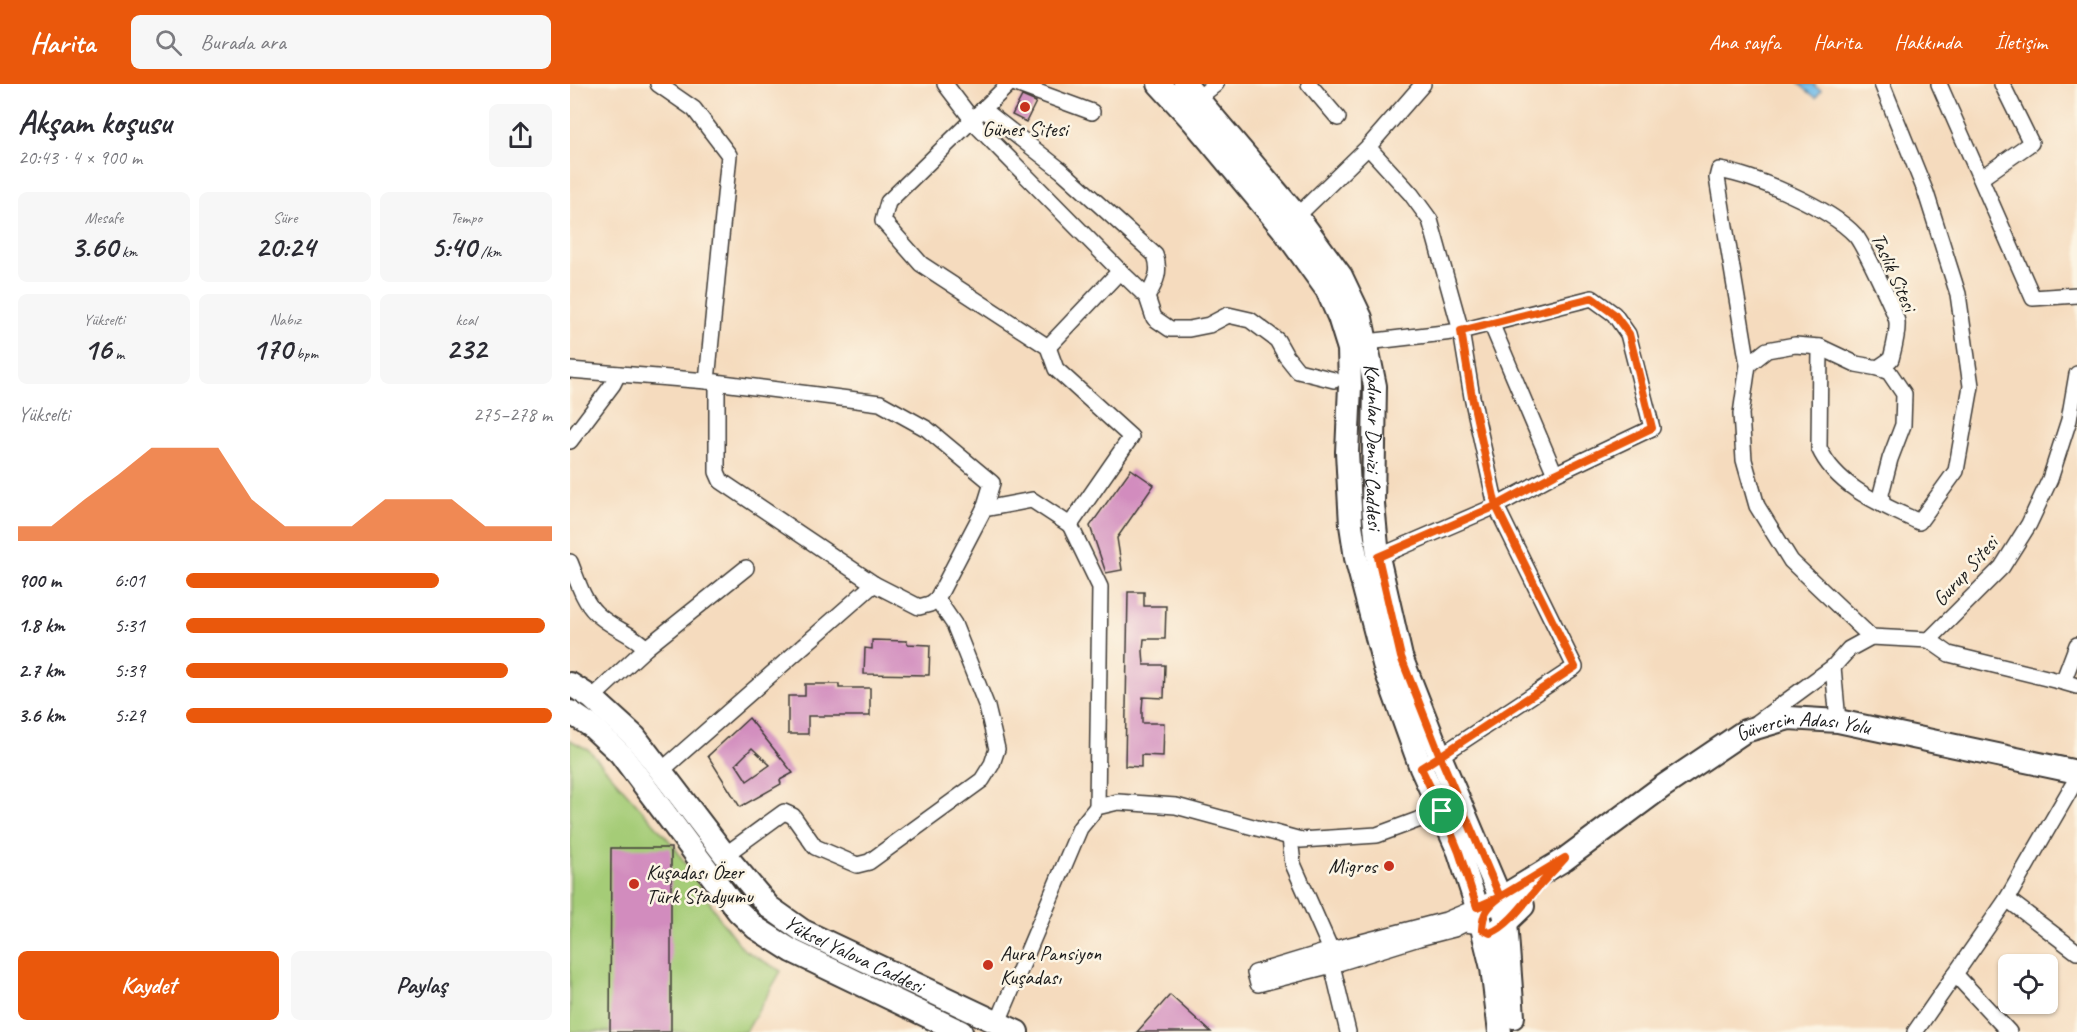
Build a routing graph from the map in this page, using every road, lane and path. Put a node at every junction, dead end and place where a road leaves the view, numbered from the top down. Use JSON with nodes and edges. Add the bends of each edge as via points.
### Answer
{"nodes":[{"id":1,"x":658,"y":84,"type":"edge"},
{"id":2,"x":945,"y":84,"type":"edge"},
{"id":3,"x":1009,"y":84,"type":"edge"},
{"id":4,"x":1016,"y":84,"type":"edge"},
{"id":5,"x":1159,"y":84,"type":"edge"},
{"id":6,"x":1309,"y":84,"type":"edge"},
{"id":7,"x":1423,"y":84,"type":"edge"},
{"id":8,"x":1882,"y":84,"type":"edge"},
{"id":9,"x":1939,"y":84,"type":"edge"},
{"id":10,"x":2002,"y":84,"type":"edge"},
{"id":11,"x":1200,"y":89,"type":"edge"},
{"id":12,"x":1092,"y":112,"type":"dead end"},
{"id":13,"x":978,"y":113,"type":"junction"},
{"id":14,"x":1338,"y":118,"type":"dead end"},
{"id":15,"x":1368,"y":147,"type":"junction"},
{"id":16,"x":1981,"y":178,"type":"junction"},
{"id":17,"x":1290,"y":223,"type":"junction"},
{"id":18,"x":1120,"y":271,"type":"junction"},
{"id":19,"x":2077,"y":295,"type":"edge"},
{"id":20,"x":1147,"y":297,"type":"junction"},
{"id":21,"x":1491,"y":323,"type":"junction"},
{"id":22,"x":1461,"y":331,"type":"junction"},
{"id":23,"x":1367,"y":342,"type":"junction"},
{"id":24,"x":1048,"y":347,"type":"junction"},
{"id":25,"x":1820,"y":347,"type":"junction"},
{"id":26,"x":1748,"y":365,"type":"junction"},
{"id":27,"x":1878,"y":368,"type":"junction"},
{"id":28,"x":570,"y":370,"type":"edge"},
{"id":29,"x":618,"y":374,"type":"junction"},
{"id":30,"x":2077,"y":374,"type":"edge"},
{"id":31,"x":1334,"y":380,"type":"dead end"},
{"id":32,"x":712,"y":381,"type":"junction"},
{"id":33,"x":570,"y":441,"type":"edge"},
{"id":34,"x":1555,"y":474,"type":"junction"},
{"id":35,"x":1883,"y":505,"type":"junction"},
{"id":36,"x":1496,"y":506,"type":"junction"},
{"id":37,"x":984,"y":509,"type":"junction"},
{"id":38,"x":1070,"y":525,"type":"junction"},
{"id":39,"x":1378,"y":557,"type":"junction"},
{"id":40,"x":570,"y":562,"type":"edge"},
{"id":41,"x":746,"y":568,"type":"dead end"},
{"id":42,"x":874,"y":584,"type":"junction"},
{"id":43,"x":937,"y":599,"type":"junction"},
{"id":44,"x":1871,"y":637,"type":"junction"},
{"id":45,"x":1929,"y":640,"type":"junction"},
{"id":46,"x":2077,"y":645,"type":"edge"},
{"id":47,"x":646,"y":648,"type":"junction"},
{"id":48,"x":1833,"y":667,"type":"junction"},
{"id":49,"x":570,"y":684,"type":"edge"},
{"id":50,"x":2070,"y":684,"type":"edge"},
{"id":51,"x":592,"y":698,"type":"junction"},
{"id":52,"x":570,"y":712,"type":"edge"},
{"id":53,"x":1838,"y":721,"type":"junction"},
{"id":54,"x":1745,"y":731,"type":"junction"},
{"id":55,"x":1431,"y":762,"type":"junction"},
{"id":56,"x":662,"y":771,"type":"junction"},
{"id":57,"x":2077,"y":772,"type":"edge"},
{"id":58,"x":2077,"y":778,"type":"edge"},
{"id":59,"x":1097,"y":807,"type":"junction"},
{"id":60,"x":1442,"y":811,"type":"junction"},
{"id":61,"x":1290,"y":838,"type":"junction"},
{"id":62,"x":725,"y":855,"type":"junction"},
{"id":63,"x":1565,"y":858,"type":"junction"},
{"id":64,"x":1500,"y":897,"type":"junction"},
{"id":65,"x":2007,"y":899,"type":"junction"},
{"id":66,"x":1523,"y":906,"type":"junction"},
{"id":67,"x":1477,"y":907,"type":"junction"},
{"id":68,"x":1506,"y":921,"type":"junction"},
{"id":69,"x":1482,"y":929,"type":"junction"},
{"id":70,"x":1331,"y":950,"type":"junction"},
{"id":71,"x":2077,"y":952,"type":"edge"},
{"id":72,"x":1509,"y":962,"type":"junction"},
{"id":73,"x":1332,"y":965,"type":"junction"},
{"id":74,"x":1955,"y":974,"type":"junction"},
{"id":75,"x":1003,"y":1029,"type":"edge"},
{"id":76,"x":961,"y":1032,"type":"edge"},
{"id":77,"x":1348,"y":1032,"type":"edge"},
{"id":78,"x":1500,"y":1032,"type":"edge"},
{"id":79,"x":1515,"y":1032,"type":"edge"},
{"id":80,"x":1914,"y":1032,"type":"edge"},
{"id":81,"x":2009,"y":1032,"type":"edge"}],
"edges":[{"from":1,"to":32,"type":"street","via":[[694,109],[729,155]]},
{"from":2,"to":13,"type":"street"},
{"from":3,"to":13,"type":"street"},
{"from":4,"to":12,"type":"street"},
{"from":5,"to":17,"type":"main road","name":"Kadınlar Denizi Caddesi"},
{"from":6,"to":14,"type":"street"},
{"from":7,"to":15,"type":"street"},
{"from":8,"to":35,"type":"street","via":[[1926,193],[1958,294],[1971,386],[1956,471],[1919,522]]},
{"from":9,"to":16,"type":"street"},
{"from":10,"to":16,"type":"street","via":[[2031,143]]},
{"from":11,"to":17,"type":"main road","name":"Kadınlar Denizi Caddesi"},
{"from":13,"to":18,"type":"street","via":[[977,126]]},
{"from":13,"to":20,"type":"street","via":[[1062,171],[1155,255],[1159,266],[1156,283]]},
{"from":13,"to":24,"type":"street","via":[[888,202],[883,221],[921,264]]},
{"from":15,"to":17,"type":"street"},
{"from":15,"to":22,"type":"street","via":[[1430,220]]},
{"from":16,"to":19,"type":"street","via":[[2033,298]]},
{"from":17,"to":23,"type":"main road","name":"Kadınlar Denizi Caddesi","via":[[1341,276],[1361,318]]},
{"from":17,"to":55,"type":"main road","name":"Kadınlar Denizi Caddesi","via":[[1327,290],[1349,349],[1347,452],[1356,558],[1385,668]]},
{"from":18,"to":20,"type":"street"},
{"from":18,"to":24,"type":"street"},
{"from":20,"to":31,"type":"street","via":[[1154,318],[1170,329],[1209,325],[1228,315],[1250,320],[1277,340],[1298,371]]},
{"from":21,"to":22,"type":"street"},
{"from":21,"to":34,"type":"street"},
{"from":21,"to":34,"type":"street","via":[[1592,298],[1614,314],[1629,334],[1652,428]]},
{"from":22,"to":23,"type":"street"},
{"from":22,"to":36,"type":"street"},
{"from":23,"to":39,"type":"main road","name":"Kadınlar Denizi Caddesi","via":[[1376,386],[1373,504]]},
{"from":24,"to":38,"type":"street","via":[[1056,369],[1131,437]]},
{"from":25,"to":26,"type":"street","via":[[1795,345],[1767,350]]},
{"from":25,"to":27,"type":"street","via":[[1856,364]]},
{"from":25,"to":35,"type":"street","via":[[1820,448],[1826,462],[1854,489]]},
{"from":26,"to":27,"type":"street","name":"Taslik Sitesi","via":[[1717,178],[1719,170],[1746,176],[1818,208],[1856,235],[1897,322],[1892,359]]},
{"from":26,"to":44,"type":"street","via":[[1741,414],[1744,460],[1757,506],[1791,561]]},
{"from":27,"to":35,"type":"street","via":[[1889,372],[1904,394],[1903,425],[1881,494]]},
{"from":28,"to":29,"type":"street"},
{"from":29,"to":32,"type":"street"},
{"from":29,"to":33,"type":"street"},
{"from":30,"to":45,"type":"street","name":"Gurup Sitesi","via":[[2069,420],[2050,479],[2029,524],[2002,567]]},
{"from":32,"to":37,"type":"street","via":[[880,403],[927,429],[992,483]]},
{"from":32,"to":42,"type":"street","via":[[717,472],[721,481]]},
{"from":34,"to":36,"type":"street"},
{"from":36,"to":39,"type":"street"},
{"from":36,"to":55,"type":"street","via":[[1575,667]]},
{"from":37,"to":38,"type":"street","via":[[1032,500]]},
{"from":37,"to":43,"type":"street"},
{"from":38,"to":59,"type":"street","via":[[1100,587]]},
{"from":39,"to":55,"type":"main road","name":"Kadınlar Denizi Caddesi"},
{"from":40,"to":47,"type":"street","via":[[596,613]]},
{"from":41,"to":47,"type":"street"},
{"from":42,"to":43,"type":"street","via":[[919,607]]},
{"from":42,"to":56,"type":"street"},
{"from":43,"to":62,"type":"street","via":[[954,624],[987,707],[997,749],[982,780],[868,862],[857,865],[815,847],[788,813],[780,814]]},
{"from":44,"to":45,"type":"street"},
{"from":44,"to":48,"type":"street","via":[[1849,649]]},
{"from":45,"to":50,"type":"street","via":[[1949,654]]},
{"from":46,"to":50,"type":"street"},
{"from":47,"to":51,"type":"street"},
{"from":48,"to":53,"type":"street"},
{"from":48,"to":54,"type":"street"},
{"from":49,"to":51,"type":"main road","name":"Yüksel Yalova Caddesi"},
{"from":51,"to":56,"type":"main road","name":"Yüksel Yalova Caddesi","via":[[636,737]]},
{"from":52,"to":76,"type":"main road","name":"Yüksel Yalova Caddesi","via":[[620,753],[738,911],[756,928],[792,951]]},
{"from":53,"to":54,"type":"main road","name":"Güvercin Adası Yolu","via":[[1789,718]]},
{"from":53,"to":57,"type":"main road","name":"Güvercin Adası Yolu"},
{"from":54,"to":63,"type":"main road","name":"Güvercin Adası Yolu"},
{"from":55,"to":60,"type":"main road","name":"Kadınlar Denizi Caddesi"},
{"from":55,"to":64,"type":"main road","name":"Kadınlar Denizi Caddesi"},
{"from":56,"to":62,"type":"main road","name":"Yüksel Yalova Caddesi"},
{"from":58,"to":65,"type":"street"},
{"from":59,"to":61,"type":"street","via":[[1118,802],[1176,806]]},
{"from":59,"to":75,"type":"street","via":[[1080,828]]},
{"from":60,"to":61,"type":"street","via":[[1377,835]]},
{"from":60,"to":67,"type":"main road","name":"Kadınlar Denizi Caddesi"},
{"from":61,"to":70,"type":"street","via":[[1293,864]]},
{"from":62,"to":75,"type":"main road","name":"Yüksel Yalova Caddesi","via":[[770,907],[803,931]]},
{"from":63,"to":64,"type":"main road","name":"Güvercin Adası Yolu"},
{"from":63,"to":66,"type":"main road","name":"Güvercin Adası Yolu"},
{"from":64,"to":67,"type":"main road"},
{"from":64,"to":68,"type":"main road","name":"Kadınlar Denizi Caddesi"},
{"from":64,"to":69,"type":"main road","via":[[1483,915]]},
{"from":65,"to":71,"type":"street"},
{"from":65,"to":74,"type":"street"},
{"from":66,"to":68,"type":"main road"},
{"from":66,"to":72,"type":"main road","name":"Güvercin Adası Yolu"},
{"from":67,"to":69,"type":"main road","name":"Kadınlar Denizi Caddesi"},
{"from":67,"to":70,"type":"street","via":[[1446,920]]},
{"from":68,"to":69,"type":"main road","via":[[1500,930],[1490,933]]},
{"from":68,"to":72,"type":"main road","name":"Kadınlar Denizi Caddesi"},
{"from":69,"to":73,"type":"street","via":[[1464,924]]},
{"from":69,"to":78,"type":"main road","name":"Kadınlar Denizi Caddesi","via":[[1492,968]]},
{"from":70,"to":73,"type":"street"},
{"from":70,"to":73,"type":"street","via":[[1255,973],[1258,984]]},
{"from":72,"to":79,"type":"main road"},
{"from":73,"to":77,"type":"street"},
{"from":74,"to":80,"type":"street"},
{"from":74,"to":81,"type":"street"}]}
